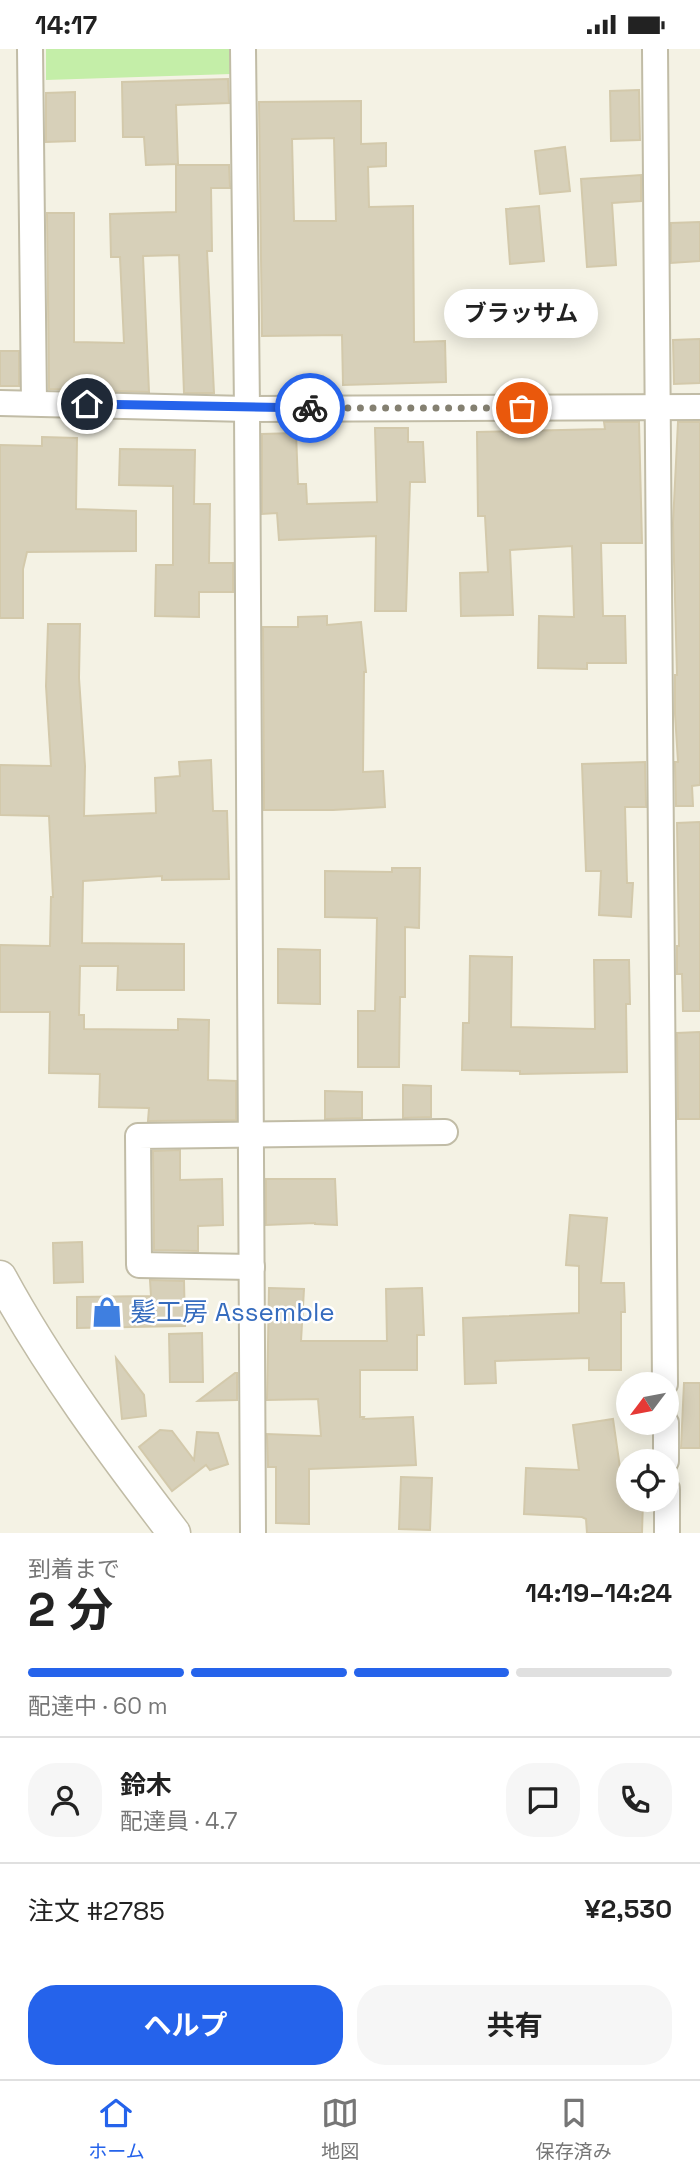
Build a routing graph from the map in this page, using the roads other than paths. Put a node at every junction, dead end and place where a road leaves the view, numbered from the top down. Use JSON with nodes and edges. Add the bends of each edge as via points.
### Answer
{"nodes":[{"id":1,"x":30,"y":49,"type":"edge"},
{"id":2,"x":243,"y":49,"type":"edge"},
{"id":3,"x":655,"y":49,"type":"edge"},
{"id":4,"x":0,"y":403,"type":"edge"},
{"id":5,"x":34,"y":403,"type":"junction"},
{"id":6,"x":659,"y":407,"type":"junction"},
{"id":7,"x":700,"y":407,"type":"edge"},
{"id":8,"x":247,"y":409,"type":"junction"},
{"id":9,"x":445,"y":1132,"type":"dead end"},
{"id":10,"x":251,"y":1135,"type":"junction"},
{"id":11,"x":252,"y":1267,"type":"junction"},
{"id":12,"x":0,"y":1277,"type":"edge"},
{"id":13,"x":665,"y":1372,"type":"edge"},
{"id":14,"x":667,"y":1512,"type":"edge"},
{"id":15,"x":174,"y":1533,"type":"edge"},
{"id":16,"x":253,"y":1533,"type":"edge"},
{"id":17,"x":667,"y":1533,"type":"edge"}],
"edges":[{"from":1,"to":5,"type":"street"},
{"from":2,"to":8,"type":"street"},
{"from":3,"to":6,"type":"street"},
{"from":4,"to":5,"type":"street"},
{"from":5,"to":8,"type":"street"},
{"from":6,"to":7,"type":"street"},
{"from":6,"to":8,"type":"street"},
{"from":6,"to":13,"type":"street"},
{"from":8,"to":10,"type":"street"},
{"from":9,"to":10,"type":"street"},
{"from":10,"to":11,"type":"street"},
{"from":10,"to":11,"type":"street","via":[[138,1136],[139,1265]]},
{"from":11,"to":16,"type":"street"},
{"from":12,"to":15,"type":"street","via":[[52,1361]]},
{"from":14,"to":17,"type":"street"}]}
